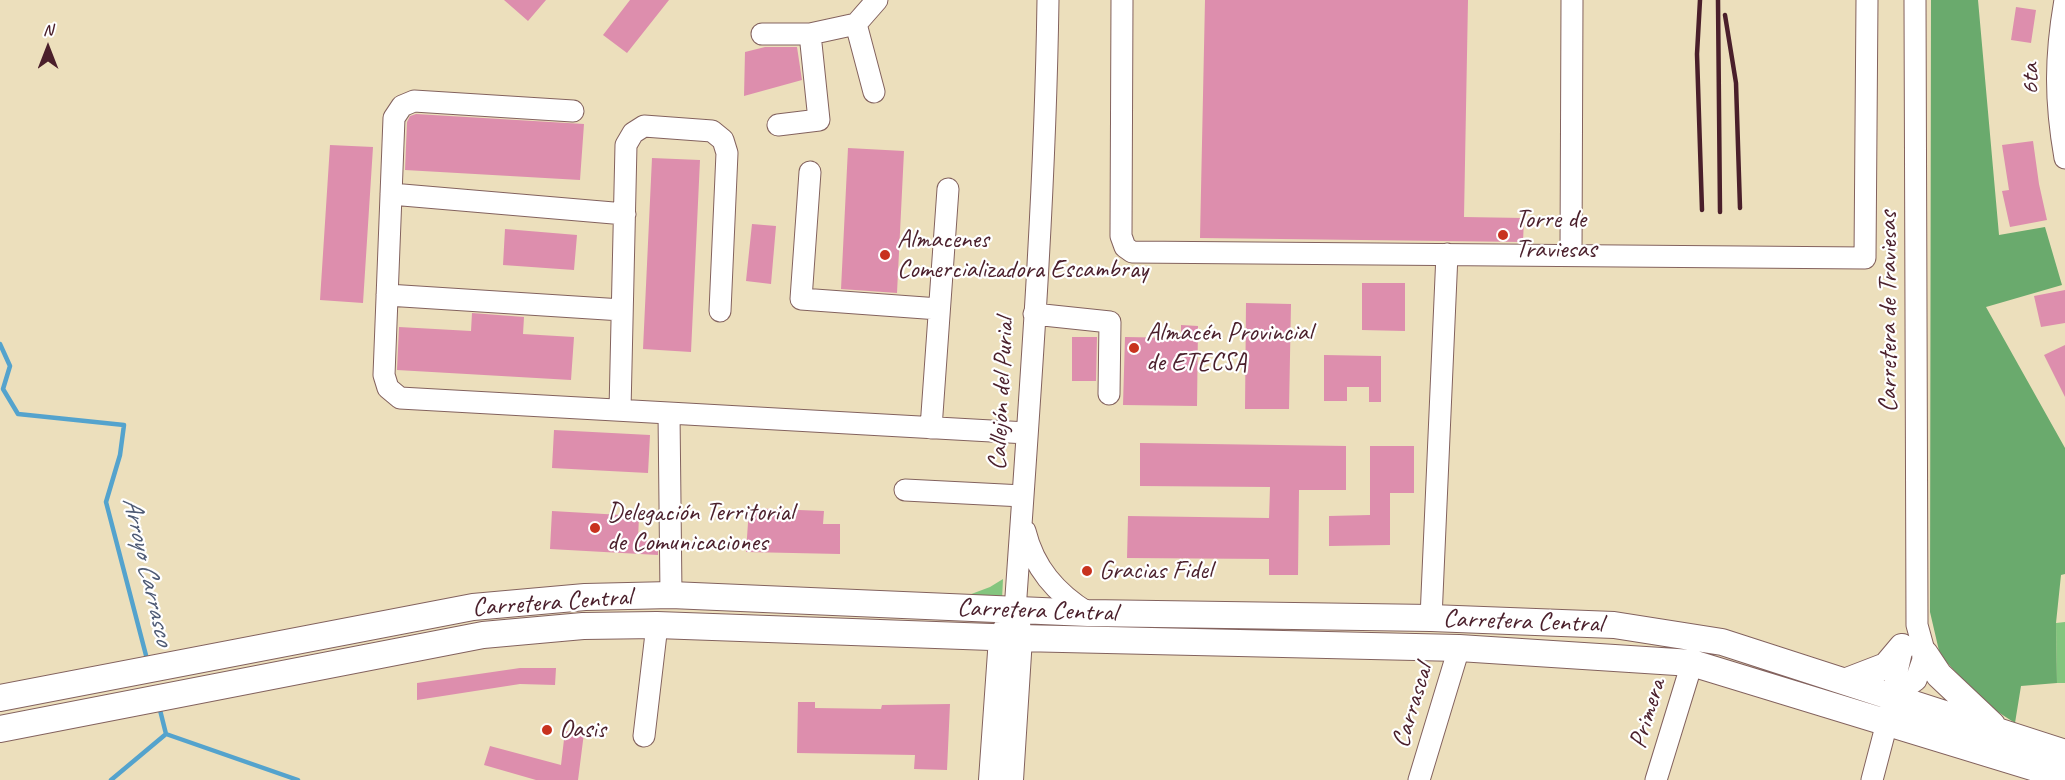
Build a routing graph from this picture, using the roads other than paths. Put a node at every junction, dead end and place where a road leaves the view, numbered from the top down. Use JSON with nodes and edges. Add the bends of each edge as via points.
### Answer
{"nodes":[{"id":1,"x":877,"y":0,"type":"edge"},
{"id":2,"x":1048,"y":0,"type":"edge"},
{"id":3,"x":1122,"y":0,"type":"edge"},
{"id":4,"x":1572,"y":0,"type":"edge"},
{"id":5,"x":1867,"y":0,"type":"edge"},
{"id":6,"x":1915,"y":0,"type":"edge"},
{"id":7,"x":2065,"y":0,"type":"edge"},
{"id":8,"x":856,"y":24,"type":"junction"},
{"id":9,"x":762,"y":34,"type":"dead end"},
{"id":10,"x":810,"y":34,"type":"junction"},
{"id":11,"x":874,"y":92,"type":"dead end"},
{"id":12,"x":573,"y":111,"type":"dead end"},
{"id":13,"x":778,"y":125,"type":"dead end"},
{"id":14,"x":2065,"y":158,"type":"edge"},
{"id":15,"x":810,"y":172,"type":"dead end"},
{"id":16,"x":948,"y":189,"type":"dead end"},
{"id":17,"x":391,"y":194,"type":"junction"},
{"id":18,"x":625,"y":214,"type":"junction"},
{"id":19,"x":1447,"y":254,"type":"junction"},
{"id":20,"x":1571,"y":255,"type":"junction"},
{"id":21,"x":387,"y":295,"type":"junction"},
{"id":22,"x":939,"y":309,"type":"junction"},
{"id":23,"x":622,"y":310,"type":"junction"},
{"id":24,"x":720,"y":311,"type":"dead end"},
{"id":25,"x":1034,"y":314,"type":"junction"},
{"id":26,"x":1109,"y":394,"type":"dead end"},
{"id":27,"x":620,"y":410,"type":"junction"},
{"id":28,"x":669,"y":413,"type":"junction"},
{"id":29,"x":931,"y":428,"type":"junction"},
{"id":30,"x":1027,"y":433,"type":"junction"},
{"id":31,"x":905,"y":490,"type":"dead end"},
{"id":32,"x":1023,"y":496,"type":"junction"},
{"id":33,"x":1021,"y":518,"type":"junction"},
{"id":34,"x":671,"y":595,"type":"junction"},
{"id":35,"x":1015,"y":610,"type":"junction"},
{"id":36,"x":1088,"y":613,"type":"junction"},
{"id":37,"x":1431,"y":618,"type":"junction"},
{"id":38,"x":657,"y":625,"type":"junction"},
{"id":39,"x":1010,"y":638,"type":"junction"},
{"id":40,"x":1459,"y":648,"type":"junction"},
{"id":41,"x":1914,"y":650,"type":"junction"},
{"id":42,"x":1692,"y":663,"type":"junction"},
{"id":43,"x":1847,"y":681,"type":"junction"},
{"id":44,"x":1894,"y":696,"type":"junction"},
{"id":45,"x":0,"y":698,"type":"edge"},
{"id":46,"x":1886,"y":723,"type":"junction"},
{"id":47,"x":0,"y":729,"type":"edge"},
{"id":48,"x":1999,"y":732,"type":"junction"},
{"id":49,"x":644,"y":736,"type":"dead end"},
{"id":50,"x":2065,"y":753,"type":"edge"},
{"id":51,"x":2065,"y":777,"type":"edge"},
{"id":52,"x":992,"y":780,"type":"edge"},
{"id":53,"x":1010,"y":780,"type":"edge"},
{"id":54,"x":1419,"y":780,"type":"edge"},
{"id":55,"x":1656,"y":780,"type":"edge"},
{"id":56,"x":1872,"y":780,"type":"edge"}],
"edges":[{"from":1,"to":8,"type":"street"},
{"from":2,"to":25,"type":"street","name":"Callejón del Purial"},
{"from":3,"to":19,"type":"street","via":[[1121,236],[1125,247],[1132,252]]},
{"from":4,"to":20,"type":"street"},
{"from":5,"to":20,"type":"street","via":[[1865,258]]},
{"from":6,"to":41,"type":"street","name":"Carretera de Traviesas"},
{"from":7,"to":14,"type":"street","name":"6ta","via":[[2056,70]]},
{"from":8,"to":10,"type":"street"},
{"from":8,"to":11,"type":"street"},
{"from":9,"to":10,"type":"street"},
{"from":10,"to":13,"type":"street","via":[[819,120]]},
{"from":12,"to":17,"type":"street","via":[[414,101],[402,106],[394,118]]},
{"from":15,"to":22,"type":"street","via":[[801,299]]},
{"from":16,"to":22,"type":"street"},
{"from":17,"to":18,"type":"street"},
{"from":17,"to":21,"type":"street"},
{"from":18,"to":23,"type":"street"},
{"from":18,"to":24,"type":"street","via":[[626,145],[633,132],[644,126],[712,131],[723,140],[727,153]]},
{"from":19,"to":20,"type":"street"},
{"from":19,"to":37,"type":"street"},
{"from":21,"to":23,"type":"street"},
{"from":21,"to":27,"type":"street","via":[[384,375],[388,388],[400,398]]},
{"from":22,"to":29,"type":"street"},
{"from":23,"to":27,"type":"street"},
{"from":25,"to":26,"type":"street","via":[[1110,322]]},
{"from":25,"to":30,"type":"street","name":"Callejón del Purial"},
{"from":27,"to":28,"type":"street"},
{"from":28,"to":29,"type":"street"},
{"from":28,"to":34,"type":"street"},
{"from":29,"to":30,"type":"street"},
{"from":30,"to":32,"type":"street","name":"Callejón del Purial"},
{"from":31,"to":32,"type":"street"},
{"from":32,"to":33,"type":"street","name":"Callejón del Purial"},
{"from":33,"to":35,"type":"street","name":"Callejón del Purial"},
{"from":33,"to":36,"type":"street","via":[[1028,546],[1044,575],[1067,600]]},
{"from":34,"to":35,"type":"main road","name":"Carretera Central"},
{"from":34,"to":38,"type":"main road"},
{"from":34,"to":45,"type":"main road","name":"Carretera Central","via":[[585,597],[473,607]]},
{"from":35,"to":36,"type":"main road","name":"Carretera Central"},
{"from":35,"to":39,"type":"main road"},
{"from":36,"to":37,"type":"main road","name":"Carretera Central"},
{"from":37,"to":43,"type":"main road","name":"Carretera Central","via":[[1614,625],[1722,642]]},
{"from":38,"to":39,"type":"main road","name":"Carretera Central"},
{"from":38,"to":47,"type":"main road","name":"Carretera Central","via":[[583,626],[483,635]]},
{"from":38,"to":49,"type":"street"},
{"from":39,"to":40,"type":"main road","name":"Carretera Central"},
{"from":39,"to":52,"type":"main road"},
{"from":39,"to":53,"type":"main road"},
{"from":40,"to":42,"type":"main road","name":"Carretera Central"},
{"from":40,"to":54,"type":"street","name":"Carrascal"},
{"from":41,"to":43,"type":"main road"},
{"from":41,"to":44,"type":"street","via":[[1916,680]]},
{"from":41,"to":48,"type":"main road"},
{"from":42,"to":46,"type":"main road","name":"Carretera Central"},
{"from":42,"to":55,"type":"street","name":"Primera"},
{"from":43,"to":44,"type":"main road","name":"Carretera Central"},
{"from":44,"to":46,"type":"street"},
{"from":44,"to":48,"type":"main road","name":"Carretera Central"},
{"from":46,"to":51,"type":"main road","name":"Carretera Central"},
{"from":46,"to":56,"type":"street"},
{"from":48,"to":50,"type":"main road","name":"Carretera Central"}]}
